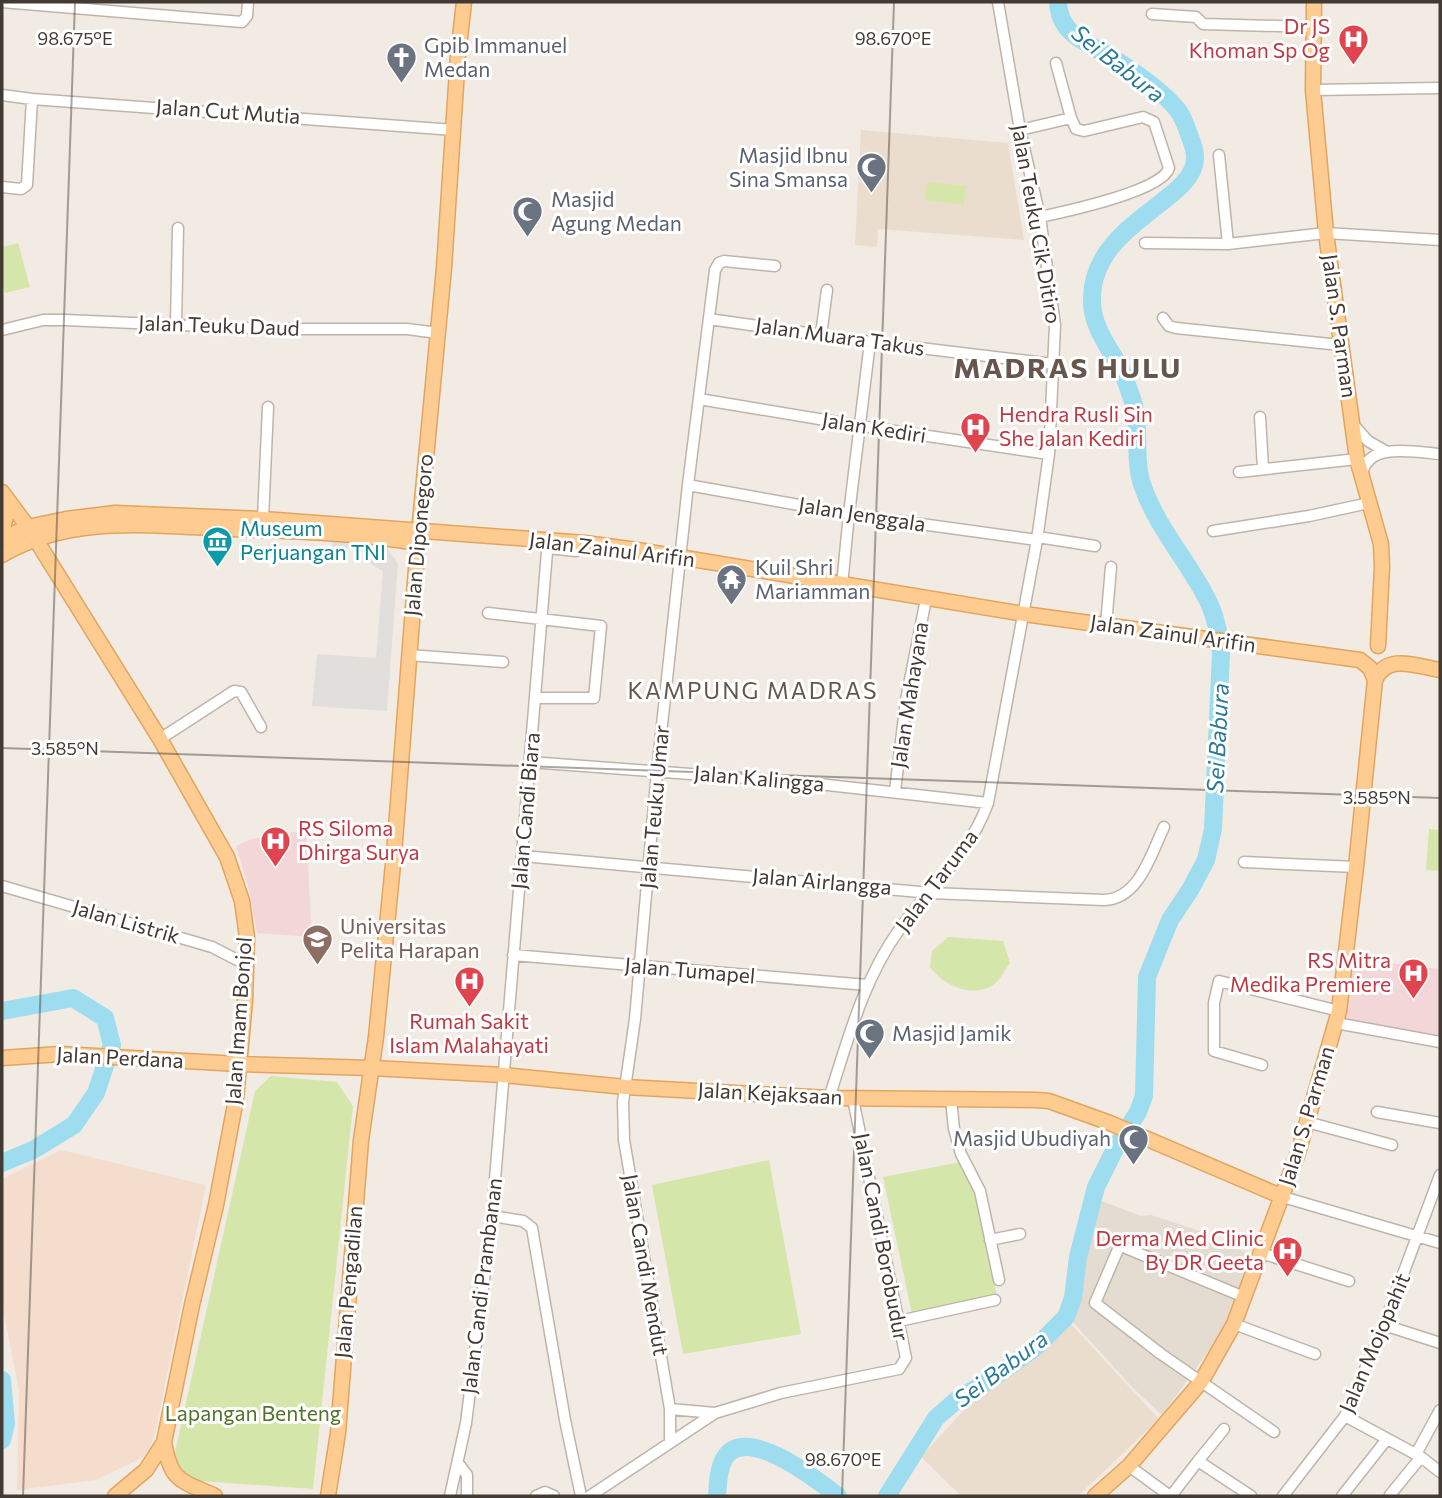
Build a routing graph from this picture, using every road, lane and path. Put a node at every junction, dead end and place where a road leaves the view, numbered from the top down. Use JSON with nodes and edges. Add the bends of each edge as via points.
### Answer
{"nodes":[{"id":1,"x":2,"y":2,"type":"edge"},
{"id":2,"x":248,"y":2,"type":"edge"},
{"id":3,"x":464,"y":2,"type":"edge"},
{"id":4,"x":998,"y":2,"type":"edge"},
{"id":5,"x":1314,"y":2,"type":"edge"},
{"id":6,"x":1152,"y":14,"type":"dead end"},
{"id":7,"x":1312,"y":27,"type":"junction"},
{"id":8,"x":1056,"y":63,"type":"dead end"},
{"id":9,"x":1438,"y":88,"type":"dead end"},
{"id":10,"x":1313,"y":90,"type":"junction"},
{"id":11,"x":2,"y":95,"type":"edge"},
{"id":12,"x":32,"y":99,"type":"junction"},
{"id":13,"x":1071,"y":118,"type":"junction"},
{"id":14,"x":454,"y":130,"type":"junction"},
{"id":15,"x":1020,"y":130,"type":"junction"},
{"id":16,"x":1219,"y":155,"type":"dead end"},
{"id":17,"x":2,"y":187,"type":"edge"},
{"id":18,"x":1040,"y":217,"type":"junction"},
{"id":19,"x":178,"y":228,"type":"dead end"},
{"id":20,"x":1326,"y":233,"type":"junction"},
{"id":21,"x":1440,"y":240,"type":"edge"},
{"id":22,"x":1145,"y":243,"type":"dead end"},
{"id":23,"x":1228,"y":244,"type":"junction"},
{"id":24,"x":775,"y":266,"type":"dead end"},
{"id":25,"x":827,"y":290,"type":"dead end"},
{"id":26,"x":1163,"y":318,"type":"dead end"},
{"id":27,"x":709,"y":319,"type":"junction"},
{"id":28,"x":176,"y":324,"type":"junction"},
{"id":29,"x":2,"y":330,"type":"edge"},
{"id":30,"x":438,"y":332,"type":"junction"},
{"id":31,"x":821,"y":335,"type":"junction"},
{"id":32,"x":870,"y":342,"type":"junction"},
{"id":33,"x":1340,"y":345,"type":"junction"},
{"id":34,"x":1054,"y":365,"type":"junction"},
{"id":35,"x":699,"y":399,"type":"junction"},
{"id":36,"x":268,"y":407,"type":"dead end"},
{"id":37,"x":1260,"y":417,"type":"dead end"},
{"id":38,"x":1352,"y":422,"type":"junction"},
{"id":39,"x":861,"y":426,"type":"junction"},
{"id":40,"x":1387,"y":452,"type":"junction"},
{"id":41,"x":1049,"y":454,"type":"junction"},
{"id":42,"x":1440,"y":454,"type":"edge"},
{"id":43,"x":1357,"y":460,"type":"junction"},
{"id":44,"x":1263,"y":469,"type":"junction"},
{"id":45,"x":1239,"y":472,"type":"dead end"},
{"id":46,"x":1362,"y":481,"type":"junction"},
{"id":47,"x":688,"y":485,"type":"junction"},
{"id":48,"x":2,"y":493,"type":"edge"},
{"id":49,"x":1369,"y":503,"type":"junction"},
{"id":50,"x":849,"y":514,"type":"junction"},
{"id":51,"x":263,"y":519,"type":"junction"},
{"id":52,"x":239,"y":523,"type":"junction"},
{"id":53,"x":28,"y":527,"type":"junction"},
{"id":54,"x":1213,"y":531,"type":"dead end"},
{"id":55,"x":2,"y":533,"type":"edge"},
{"id":56,"x":419,"y":536,"type":"junction"},
{"id":57,"x":2,"y":539,"type":"edge"},
{"id":58,"x":1038,"y":539,"type":"junction"},
{"id":59,"x":36,"y":540,"type":"junction"},
{"id":60,"x":548,"y":544,"type":"junction"},
{"id":61,"x":1095,"y":546,"type":"dead end"},
{"id":62,"x":2,"y":555,"type":"edge"},
{"id":63,"x":681,"y":558,"type":"junction"},
{"id":64,"x":1111,"y":567,"type":"dead end"},
{"id":65,"x":842,"y":585,"type":"junction"},
{"id":66,"x":926,"y":599,"type":"junction"},
{"id":67,"x":488,"y":613,"type":"dead end"},
{"id":68,"x":1024,"y":614,"type":"junction"},
{"id":69,"x":541,"y":617,"type":"junction"},
{"id":70,"x":1106,"y":625,"type":"junction"},
{"id":71,"x":1378,"y":646,"type":"junction"},
{"id":72,"x":409,"y":654,"type":"junction"},
{"id":73,"x":1360,"y":660,"type":"junction"},
{"id":74,"x":503,"y":662,"type":"dead end"},
{"id":75,"x":1393,"y":663,"type":"junction"},
{"id":76,"x":1440,"y":670,"type":"edge"},
{"id":77,"x":1375,"y":680,"type":"junction"},
{"id":78,"x":535,"y":698,"type":"junction"},
{"id":79,"x":261,"y":727,"type":"dead end"},
{"id":80,"x":160,"y":739,"type":"junction"},
{"id":81,"x":530,"y":762,"type":"junction"},
{"id":82,"x":657,"y":771,"type":"junction"},
{"id":83,"x":895,"y":791,"type":"junction"},
{"id":84,"x":988,"y":803,"type":"junction"},
{"id":85,"x":1164,"y":827,"type":"dead end"},
{"id":86,"x":523,"y":856,"type":"junction"},
{"id":87,"x":1244,"y":862,"type":"dead end"},
{"id":88,"x":649,"y":866,"type":"junction"},
{"id":89,"x":1356,"y":867,"type":"junction"},
{"id":90,"x":2,"y":886,"type":"edge"},
{"id":91,"x":931,"y":893,"type":"junction"},
{"id":92,"x":513,"y":955,"type":"junction"},
{"id":93,"x":247,"y":965,"type":"junction"},
{"id":94,"x":640,"y":967,"type":"junction"},
{"id":95,"x":867,"y":985,"type":"junction"},
{"id":96,"x":1337,"y":1017,"type":"junction"},
{"id":97,"x":1440,"y":1042,"type":"edge"},
{"id":98,"x":2,"y":1058,"type":"edge"},
{"id":99,"x":239,"y":1064,"type":"junction"},
{"id":100,"x":1262,"y":1065,"type":"dead end"},
{"id":101,"x":372,"y":1068,"type":"junction"},
{"id":102,"x":503,"y":1075,"type":"junction"},
{"id":103,"x":625,"y":1087,"type":"junction"},
{"id":104,"x":829,"y":1098,"type":"junction"},
{"id":105,"x":853,"y":1099,"type":"junction"},
{"id":106,"x":951,"y":1099,"type":"junction"},
{"id":107,"x":1377,"y":1112,"type":"dead end"},
{"id":108,"x":1307,"y":1122,"type":"junction"},
{"id":109,"x":1440,"y":1123,"type":"edge"},
{"id":110,"x":1392,"y":1145,"type":"dead end"},
{"id":111,"x":1440,"y":1175,"type":"edge"},
{"id":112,"x":1283,"y":1197,"type":"junction"},
{"id":113,"x":492,"y":1216,"type":"junction"},
{"id":114,"x":1020,"y":1234,"type":"dead end"},
{"id":115,"x":1419,"y":1237,"type":"junction"},
{"id":116,"x":990,"y":1240,"type":"junction"},
{"id":117,"x":1440,"y":1243,"type":"edge"},
{"id":118,"x":1261,"y":1253,"type":"junction"},
{"id":119,"x":999,"y":1280,"type":"dead end"},
{"id":120,"x":1349,"y":1282,"type":"dead end"},
{"id":121,"x":1244,"y":1297,"type":"junction"},
{"id":122,"x":995,"y":1300,"type":"dead end"},
{"id":123,"x":899,"y":1321,"type":"junction"},
{"id":124,"x":1234,"y":1324,"type":"junction"},
{"id":125,"x":1384,"y":1325,"type":"junction"},
{"id":126,"x":1440,"y":1343,"type":"edge"},
{"id":127,"x":1315,"y":1354,"type":"dead end"},
{"id":128,"x":1201,"y":1382,"type":"junction"},
{"id":129,"x":670,"y":1409,"type":"junction"},
{"id":130,"x":1440,"y":1410,"type":"edge"},
{"id":131,"x":715,"y":1413,"type":"junction"},
{"id":132,"x":1345,"y":1416,"type":"junction"},
{"id":133,"x":1224,"y":1429,"type":"dead end"},
{"id":134,"x":1274,"y":1432,"type":"dead end"},
{"id":135,"x":1387,"y":1439,"type":"junction"},
{"id":136,"x":164,"y":1441,"type":"junction"},
{"id":137,"x":670,"y":1443,"type":"junction"},
{"id":138,"x":1418,"y":1455,"type":"junction"},
{"id":139,"x":1198,"y":1461,"type":"junction"},
{"id":140,"x":458,"y":1463,"type":"junction"},
{"id":141,"x":1129,"y":1466,"type":"junction"},
{"id":142,"x":1440,"y":1472,"type":"edge"},
{"id":143,"x":1390,"y":1495,"type":"edge"},
{"id":144,"x":115,"y":1496,"type":"edge"},
{"id":145,"x":215,"y":1496,"type":"edge"},
{"id":146,"x":328,"y":1496,"type":"edge"},
{"id":147,"x":450,"y":1496,"type":"edge"},
{"id":148,"x":467,"y":1496,"type":"edge"},
{"id":149,"x":536,"y":1496,"type":"edge"},
{"id":150,"x":554,"y":1496,"type":"edge"},
{"id":151,"x":581,"y":1496,"type":"edge"},
{"id":152,"x":590,"y":1496,"type":"edge"},
{"id":153,"x":1096,"y":1496,"type":"edge"},
{"id":154,"x":1170,"y":1496,"type":"edge"},
{"id":155,"x":1251,"y":1496,"type":"edge"},
{"id":156,"x":1283,"y":1496,"type":"edge"},
{"id":157,"x":1342,"y":1496,"type":"edge"}],
"edges":[{"from":1,"to":2,"type":"street","via":[[242,22]]},
{"from":3,"to":14,"type":"main road","name":"Jalan Diponegoro"},
{"from":4,"to":15,"type":"street","name":"Jalan Teuku Cik Ditiro"},
{"from":5,"to":7,"type":"main road","name":"Jalan S. Parman"},
{"from":6,"to":7,"type":"street","via":[[1196,17],[1203,24]]},
{"from":7,"to":10,"type":"main road","name":"Jalan S. Parman"},
{"from":8,"to":13,"type":"street"},
{"from":9,"to":10,"type":"street"},
{"from":10,"to":20,"type":"main road","name":"Jalan S. Parman"},
{"from":11,"to":12,"type":"street","name":"Jalan Cut Mutia"},
{"from":12,"to":14,"type":"street","name":"Jalan Cut Mutia"},
{"from":12,"to":17,"type":"street","via":[[27,185],[21,189]]},
{"from":13,"to":15,"type":"street"},
{"from":13,"to":18,"type":"street","via":[[1076,129],[1084,131],[1150,119],[1169,168],[1163,178],[1100,204]]},
{"from":14,"to":30,"type":"main road","name":"Jalan Diponegoro"},
{"from":15,"to":18,"type":"street","name":"Jalan Teuku Cik Ditiro"},
{"from":16,"to":23,"type":"street"},
{"from":18,"to":34,"type":"street","name":"Jalan Teuku Cik Ditiro","via":[[1055,325]]},
{"from":19,"to":28,"type":"street"},
{"from":20,"to":21,"type":"street"},
{"from":20,"to":23,"type":"street"},
{"from":20,"to":33,"type":"main road","name":"Jalan S. Parman"},
{"from":22,"to":23,"type":"street"},
{"from":24,"to":27,"type":"street","name":"Jalan Teuku Umar","via":[[719,263]]},
{"from":25,"to":31,"type":"street"},
{"from":26,"to":33,"type":"street","via":[[1176,328]]},
{"from":27,"to":31,"type":"street","name":"Jalan Muara Takus"},
{"from":27,"to":35,"type":"street","name":"Jalan Teuku Umar"},
{"from":28,"to":29,"type":"street","name":"Jalan Teuku Daud","via":[[43,320]]},
{"from":28,"to":30,"type":"street","name":"Jalan Teuku Daud"},
{"from":30,"to":56,"type":"main road","name":"Jalan Diponegoro"},
{"from":31,"to":32,"type":"street","name":"Jalan Muara Takus"},
{"from":32,"to":34,"type":"street","name":"Jalan Muara Takus"},
{"from":32,"to":39,"type":"street"},
{"from":33,"to":38,"type":"main road","name":"Jalan S. Parman"},
{"from":34,"to":41,"type":"street","name":"Jalan Teuku Cik Ditiro"},
{"from":35,"to":39,"type":"street","name":"Jalan Kediri"},
{"from":35,"to":47,"type":"street","name":"Jalan Teuku Umar"},
{"from":36,"to":51,"type":"street"},
{"from":37,"to":44,"type":"street"},
{"from":38,"to":40,"type":"street","via":[[1368,441]]},
{"from":38,"to":43,"type":"main road","name":"Jalan S. Parman"},
{"from":39,"to":41,"type":"street","name":"Jalan Kediri"},
{"from":39,"to":50,"type":"street"},
{"from":40,"to":42,"type":"street"},
{"from":40,"to":46,"type":"street","via":[[1370,458]]},
{"from":41,"to":58,"type":"street","name":"Jalan Teuku Cik Ditiro"},
{"from":43,"to":44,"type":"street"},
{"from":43,"to":46,"type":"main road","name":"Jalan S. Parman"},
{"from":44,"to":45,"type":"street"},
{"from":46,"to":49,"type":"main road","name":"Jalan S. Parman"},
{"from":47,"to":50,"type":"street","name":"Jalan Jenggala"},
{"from":47,"to":63,"type":"street","name":"Jalan Teuku Umar"},
{"from":48,"to":53,"type":"main road","name":"Jalan Imam Bonjol"},
{"from":48,"to":55,"type":"main road","via":[[7,512]]},
{"from":49,"to":54,"type":"street"},
{"from":49,"to":71,"type":"main road","name":"Jalan S. Parman","via":[[1381,544]]},
{"from":50,"to":58,"type":"street","name":"Jalan Jenggala"},
{"from":50,"to":65,"type":"street"},
{"from":51,"to":52,"type":"main road","name":"Jalan Zainul Arifin"},
{"from":51,"to":56,"type":"main road","name":"Jalan Zainul Arifin"},
{"from":52,"to":53,"type":"main road","name":"Jalan Zainul Arifin","via":[[115,513]]},
{"from":52,"to":56,"type":"main road","name":"Jalan Zainul Arifin"},
{"from":52,"to":59,"type":"main road","name":"Jalan Zainul Arifin","via":[[116,525],[70,529]]},
{"from":53,"to":57,"type":"main road","name":"Jalan Zainul Arifin"},
{"from":53,"to":59,"type":"main road","name":"Jalan Imam Bonjol"},
{"from":56,"to":60,"type":"main road","name":"Jalan Zainul Arifin"},
{"from":56,"to":72,"type":"main road","name":"Jalan Diponegoro"},
{"from":58,"to":61,"type":"street","name":"Jalan Jenggala"},
{"from":58,"to":68,"type":"street","name":"Jalan Teuku Cik Ditiro"},
{"from":59,"to":62,"type":"main road","name":"Jalan Zainul Arifin"},
{"from":59,"to":80,"type":"main road","name":"Jalan Imam Bonjol"},
{"from":60,"to":63,"type":"main road","name":"Jalan Zainul Arifin","via":[[584,543]]},
{"from":60,"to":69,"type":"street","name":"Jalan Candi Biara"},
{"from":63,"to":65,"type":"main road","name":"Jalan Zainul Arifin"},
{"from":63,"to":82,"type":"street","name":"Jalan Teuku Umar"},
{"from":64,"to":70,"type":"street"},
{"from":65,"to":66,"type":"main road","name":"Jalan Zainul Arifin"},
{"from":66,"to":68,"type":"main road","name":"Jalan Zainul Arifin"},
{"from":66,"to":83,"type":"street","name":"Jalan Mahayana","via":[[906,700]]},
{"from":67,"to":69,"type":"street"},
{"from":68,"to":70,"type":"main road","name":"Jalan Zainul Arifin"},
{"from":68,"to":84,"type":"street","name":"Jalan Taruma"},
{"from":69,"to":78,"type":"street","name":"Jalan Candi Biara"},
{"from":69,"to":78,"type":"street","via":[[602,628],[594,698]]},
{"from":70,"to":73,"type":"main road","name":"Jalan Zainul Arifin"},
{"from":71,"to":73,"type":"main road"},
{"from":71,"to":75,"type":"main road"},
{"from":72,"to":74,"type":"street"},
{"from":72,"to":101,"type":"main road","name":"Jalan Diponegoro"},
{"from":73,"to":77,"type":"main road"},
{"from":75,"to":76,"type":"main road"},
{"from":75,"to":77,"type":"main road","via":[[1382,668]]},
{"from":77,"to":89,"type":"main road","name":"Jalan S. Parman"},
{"from":78,"to":81,"type":"street","name":"Jalan Candi Biara"},
{"from":79,"to":80,"type":"street","via":[[236,690]]},
{"from":80,"to":93,"type":"main road","name":"Jalan Imam Bonjol","via":[[230,863],[242,901]]},
{"from":81,"to":82,"type":"street","name":"Jalan Kalingga"},
{"from":81,"to":86,"type":"street","name":"Jalan Candi Biara"},
{"from":82,"to":83,"type":"street","name":"Jalan Kalingga"},
{"from":82,"to":88,"type":"street","name":"Jalan Teuku Umar"},
{"from":83,"to":84,"type":"street","name":"Jalan Kalingga"},
{"from":84,"to":91,"type":"street","name":"Jalan Taruma","via":[[958,860]]},
{"from":85,"to":91,"type":"street","name":"Jalan Airlangga","via":[[1142,873],[1121,897]]},
{"from":86,"to":88,"type":"street","name":"Jalan Airlangga"},
{"from":86,"to":92,"type":"street","name":"Jalan Candi Biara"},
{"from":87,"to":89,"type":"street"},
{"from":88,"to":91,"type":"street","name":"Jalan Airlangga"},
{"from":88,"to":94,"type":"street","name":"Jalan Teuku Umar"},
{"from":89,"to":96,"type":"main road","name":"Jalan S. Parman"},
{"from":90,"to":93,"type":"street","name":"Jalan Listrik","via":[[212,947]]},
{"from":91,"to":95,"type":"street","name":"Jalan Taruma","via":[[899,930]]},
{"from":92,"to":94,"type":"street","name":"Jalan Tumapel"},
{"from":92,"to":102,"type":"street","name":"Jalan Candi Biara"},
{"from":93,"to":99,"type":"main road","name":"Jalan Imam Bonjol"},
{"from":94,"to":95,"type":"street","name":"Jalan Tumapel"},
{"from":94,"to":103,"type":"street","name":"Jalan Teuku Umar"},
{"from":95,"to":104,"type":"street","name":"Jalan Taruma"},
{"from":96,"to":97,"type":"street"},
{"from":96,"to":100,"type":"street","via":[[1219,981],[1214,1051]]},
{"from":96,"to":108,"type":"main road","name":"Jalan S. Parman"},
{"from":98,"to":99,"type":"main road","name":"Jalan Perdana","via":[[60,1054]]},
{"from":99,"to":101,"type":"main road","name":"Jalan Kejaksaan"},
{"from":99,"to":136,"type":"main road","name":"Jalan Imam Bonjol","via":[[216,1205]]},
{"from":101,"to":102,"type":"main road","name":"Jalan Kejaksaan"},
{"from":101,"to":146,"type":"main road","name":"Jalan Pengadilan","via":[[361,1140],[338,1433]]},
{"from":102,"to":103,"type":"main road","name":"Jalan Kejaksaan"},
{"from":102,"to":113,"type":"street","name":"Jalan Candi Prambanan"},
{"from":103,"to":104,"type":"main road","name":"Jalan Kejaksaan"},
{"from":103,"to":129,"type":"street","name":"Jalan Candi Mendut","via":[[624,1140]]},
{"from":104,"to":105,"type":"main road","name":"Jalan Kejaksaan"},
{"from":105,"to":106,"type":"main road","name":"Jalan Kejaksaan"},
{"from":105,"to":123,"type":"street","name":"Jalan Candi Borobudur"},
{"from":106,"to":112,"type":"main road","name":"Jalan Kejaksaan","via":[[1049,1101]]},
{"from":106,"to":116,"type":"street","via":[[954,1129],[980,1191]]},
{"from":107,"to":109,"type":"street"},
{"from":108,"to":110,"type":"street"},
{"from":108,"to":112,"type":"main road","name":"Jalan S. Parman"},
{"from":111,"to":115,"type":"street","name":"Jalan Mojopahit"},
{"from":112,"to":115,"type":"street"},
{"from":112,"to":118,"type":"main road","name":"Jalan S. Parman"},
{"from":113,"to":140,"type":"street","name":"Jalan Candi Prambanan"},
{"from":113,"to":151,"type":"street","via":[[523,1221],[532,1228]]},
{"from":114,"to":116,"type":"street"},
{"from":115,"to":117,"type":"street"},
{"from":115,"to":125,"type":"street","name":"Jalan Mojopahit"},
{"from":116,"to":119,"type":"street"},
{"from":118,"to":120,"type":"street"},
{"from":118,"to":121,"type":"main road","name":"Jalan S. Parman"},
{"from":121,"to":124,"type":"main road","name":"Jalan S. Parman"},
{"from":121,"to":128,"type":"street","via":[[1119,1247],[1096,1305]]},
{"from":122,"to":123,"type":"street"},
{"from":123,"to":131,"type":"street","name":"Jalan Candi Borobudur","via":[[906,1358],[900,1369],[781,1392]]},
{"from":124,"to":127,"type":"street"},
{"from":124,"to":128,"type":"main road","name":"Jalan S. Parman"},
{"from":125,"to":126,"type":"street"},
{"from":125,"to":132,"type":"street","name":"Jalan Mojopahit"},
{"from":128,"to":134,"type":"street"},
{"from":128,"to":141,"type":"main road","name":"Jalan S. Parman"},
{"from":129,"to":131,"type":"street"},
{"from":129,"to":137,"type":"street","name":"Jalan Candi Mendut"},
{"from":130,"to":138,"type":"street"},
{"from":131,"to":137,"type":"street","name":"Jalan Candi Borobudur"},
{"from":132,"to":135,"type":"street"},
{"from":132,"to":156,"type":"street","name":"Jalan Mojopahit"},
{"from":133,"to":139,"type":"street"},
{"from":135,"to":138,"type":"street"},
{"from":135,"to":157,"type":"street"},
{"from":136,"to":144,"type":"main road","name":"Jalan Imam Bonjol","via":[[146,1470]]},
{"from":136,"to":145,"type":"main road","via":[[171,1470]]},
{"from":137,"to":152,"type":"street","name":"Jalan Candi Borobudur"},
{"from":138,"to":142,"type":"street"},
{"from":138,"to":143,"type":"street"},
{"from":139,"to":154,"type":"street"},
{"from":139,"to":155,"type":"street"},
{"from":140,"to":147,"type":"street","name":"Jalan Candi Prambanan"},
{"from":140,"to":148,"type":"street","via":[[467,1475]]},
{"from":141,"to":153,"type":"main road","name":"Jalan S. Parman"},
{"from":141,"to":154,"type":"street"},
{"from":149,"to":150,"type":"street","via":[[545,1492]]}]}
